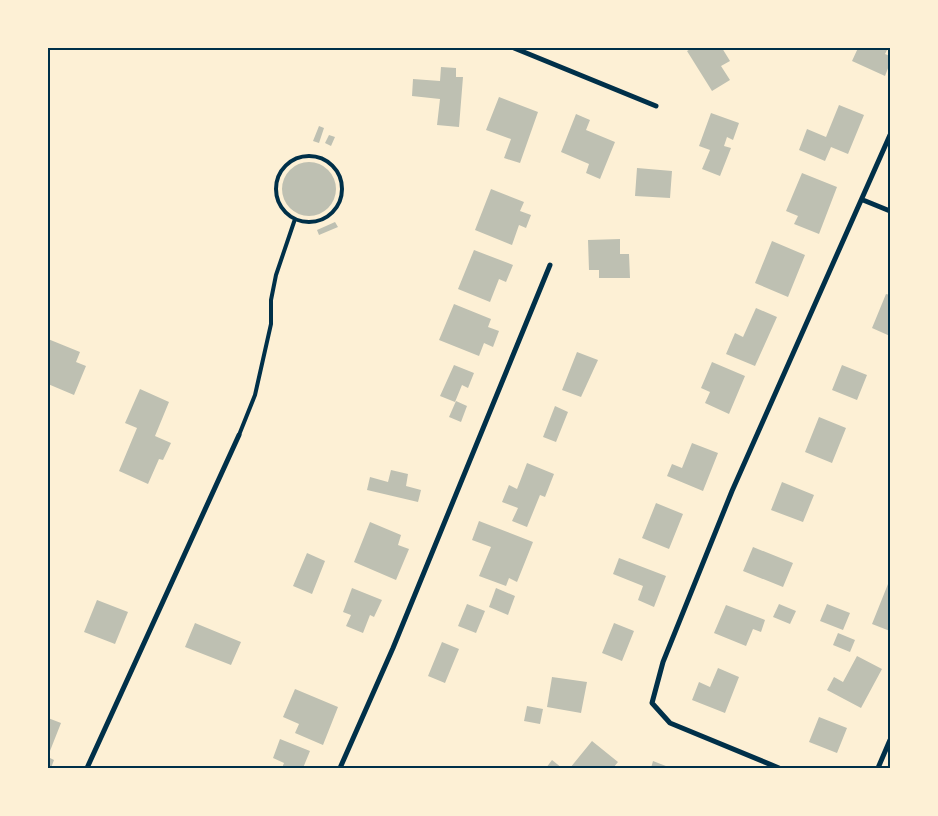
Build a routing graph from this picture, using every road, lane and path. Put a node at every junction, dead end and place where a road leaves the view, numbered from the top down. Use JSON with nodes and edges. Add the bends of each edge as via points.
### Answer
{"nodes":[{"id":1,"x":514,"y":48,"type":"edge"},
{"id":2,"x":656,"y":106,"type":"dead end"},
{"id":3,"x":890,"y":135,"type":"edge"},
{"id":4,"x":863,"y":200,"type":"junction"},
{"id":5,"x":890,"y":211,"type":"edge"},
{"id":6,"x":295,"y":219,"type":"junction"},
{"id":7,"x":550,"y":265,"type":"dead end"},
{"id":8,"x":239,"y":435,"type":"joint"},
{"id":9,"x":890,"y":740,"type":"edge"},
{"id":10,"x":87,"y":768,"type":"edge"},
{"id":11,"x":340,"y":768,"type":"edge"},
{"id":12,"x":779,"y":768,"type":"edge"},
{"id":13,"x":878,"y":768,"type":"edge"}],
"edges":[{"from":1,"to":2,"type":"street"},
{"from":3,"to":4,"type":"street"},
{"from":4,"to":5,"type":"street"},
{"from":4,"to":12,"type":"street","via":[[732,491],[663,662],[652,703],[670,723]]},
{"from":6,"to":6,"type":"lane","via":[[312,223],[323,220],[339,206],[343,184],[332,165],[323,159],[301,157],[291,161],[278,178],[278,200],[283,210]]},
{"from":6,"to":8,"type":"lane","via":[[276,275],[271,324],[255,395]]},
{"from":7,"to":11,"type":"street","via":[[393,648]]},
{"from":8,"to":10,"type":"street"},
{"from":9,"to":13,"type":"street"}]}
